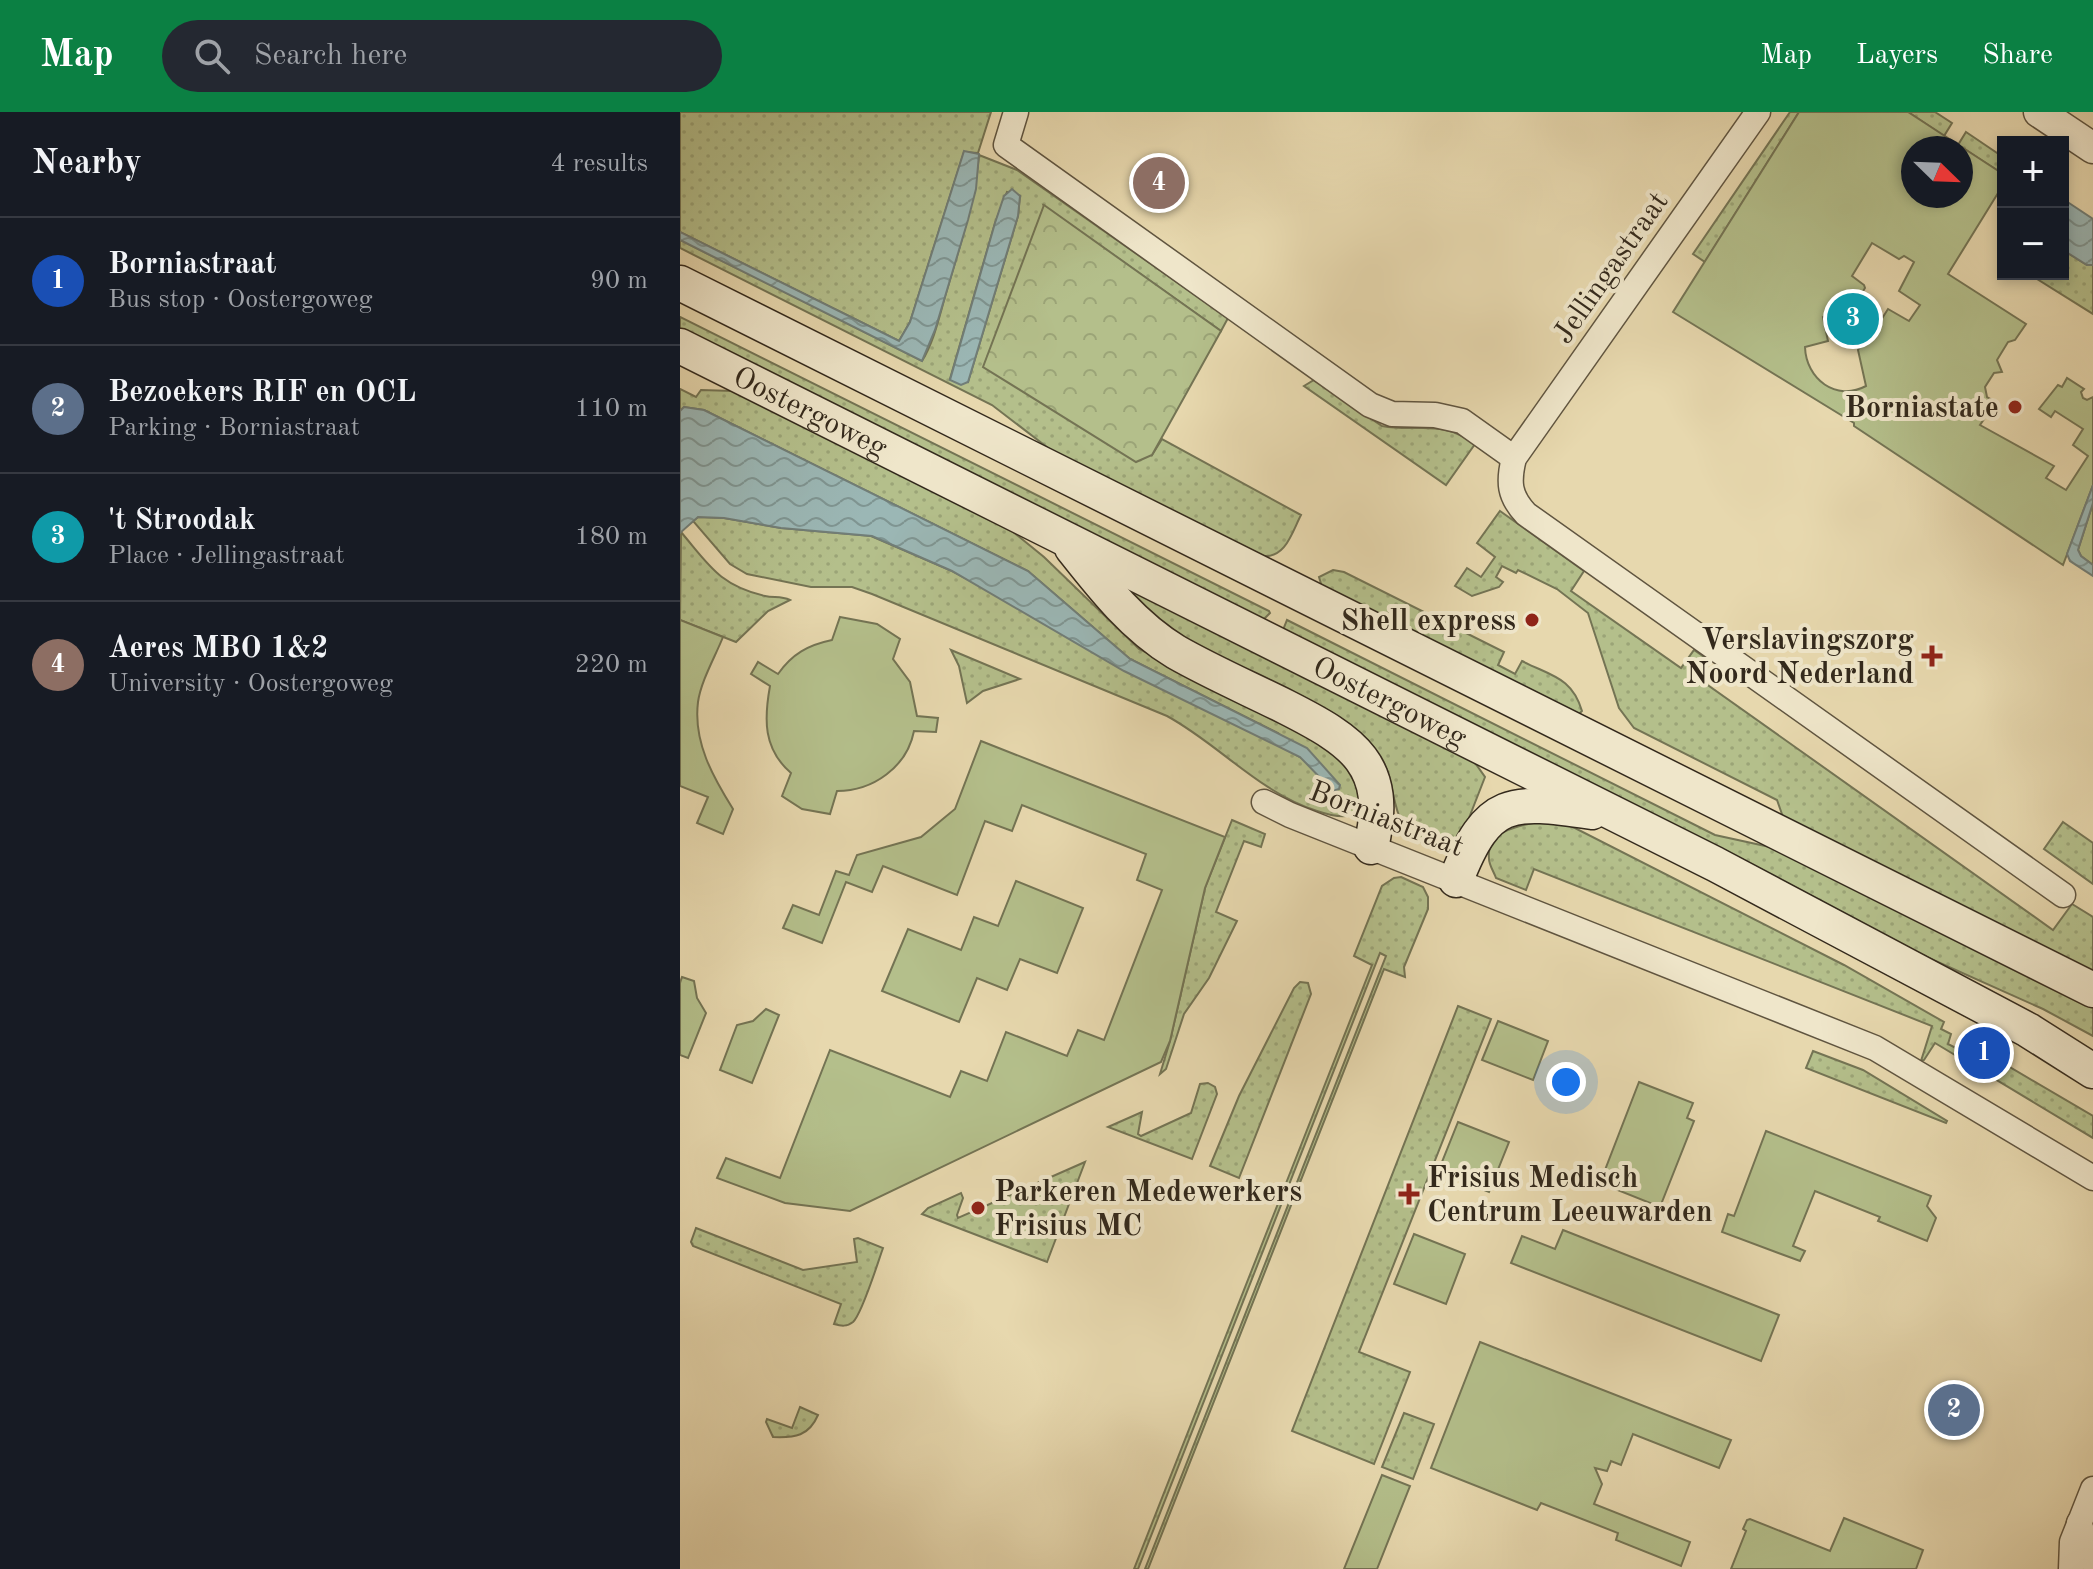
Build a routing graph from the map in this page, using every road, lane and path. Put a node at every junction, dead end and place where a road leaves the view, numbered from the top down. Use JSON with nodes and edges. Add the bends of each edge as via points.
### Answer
{"nodes":[{"id":1,"x":1016,"y":112,"type":"edge"},
{"id":2,"x":1758,"y":112,"type":"edge"},
{"id":3,"x":2039,"y":112,"type":"edge"},
{"id":4,"x":2093,"y":148,"type":"edge"},
{"id":5,"x":680,"y":283,"type":"edge"},
{"id":6,"x":680,"y":346,"type":"edge"},
{"id":7,"x":1514,"y":458,"type":"junction"},
{"id":8,"x":1064,"y":539,"type":"junction"},
{"id":9,"x":1264,"y":802,"type":"dead end"},
{"id":10,"x":1620,"y":816,"type":"junction"},
{"id":11,"x":1371,"y":847,"type":"junction"},
{"id":12,"x":1456,"y":880,"type":"junction"},
{"id":13,"x":2063,"y":895,"type":"dead end"},
{"id":14,"x":2093,"y":990,"type":"edge"},
{"id":15,"x":2093,"y":1071,"type":"edge"},
{"id":16,"x":2093,"y":1178,"type":"edge"},
{"id":17,"x":2093,"y":1489,"type":"edge"},
{"id":18,"x":2079,"y":1523,"type":"junction"},
{"id":19,"x":2093,"y":1562,"type":"edge"},
{"id":20,"x":2071,"y":1569,"type":"edge"}],
"edges":[{"from":1,"to":7,"type":"street","via":[[1006,145],[1370,405],[1392,414],[1462,421]]},
{"from":2,"to":7,"type":"street","name":"Jellingastraat"},
{"from":3,"to":4,"type":"street"},
{"from":5,"to":14,"type":"main road","name":"Oostergoweg"},
{"from":6,"to":8,"type":"main road","name":"Oostergoweg"},
{"from":7,"to":13,"type":"street","via":[[1510,491],[1526,514]]},
{"from":8,"to":10,"type":"main road","name":"Oostergoweg"},
{"from":8,"to":11,"type":"main road","via":[[1147,632],[1350,745],[1375,789],[1378,819]]},
{"from":9,"to":11,"type":"street","name":"Borniastraat"},
{"from":10,"to":12,"type":"main road","via":[[1557,806],[1509,809],[1479,830]]},
{"from":10,"to":15,"type":"main road","name":"Oostergoweg","via":[[2028,1030]]},
{"from":11,"to":12,"type":"street","name":"Borniastraat"},
{"from":12,"to":16,"type":"street","name":"Borniastraat","via":[[1875,1048]]},
{"from":17,"to":18,"type":"street"},
{"from":18,"to":19,"type":"street"},
{"from":18,"to":20,"type":"street"}]}
